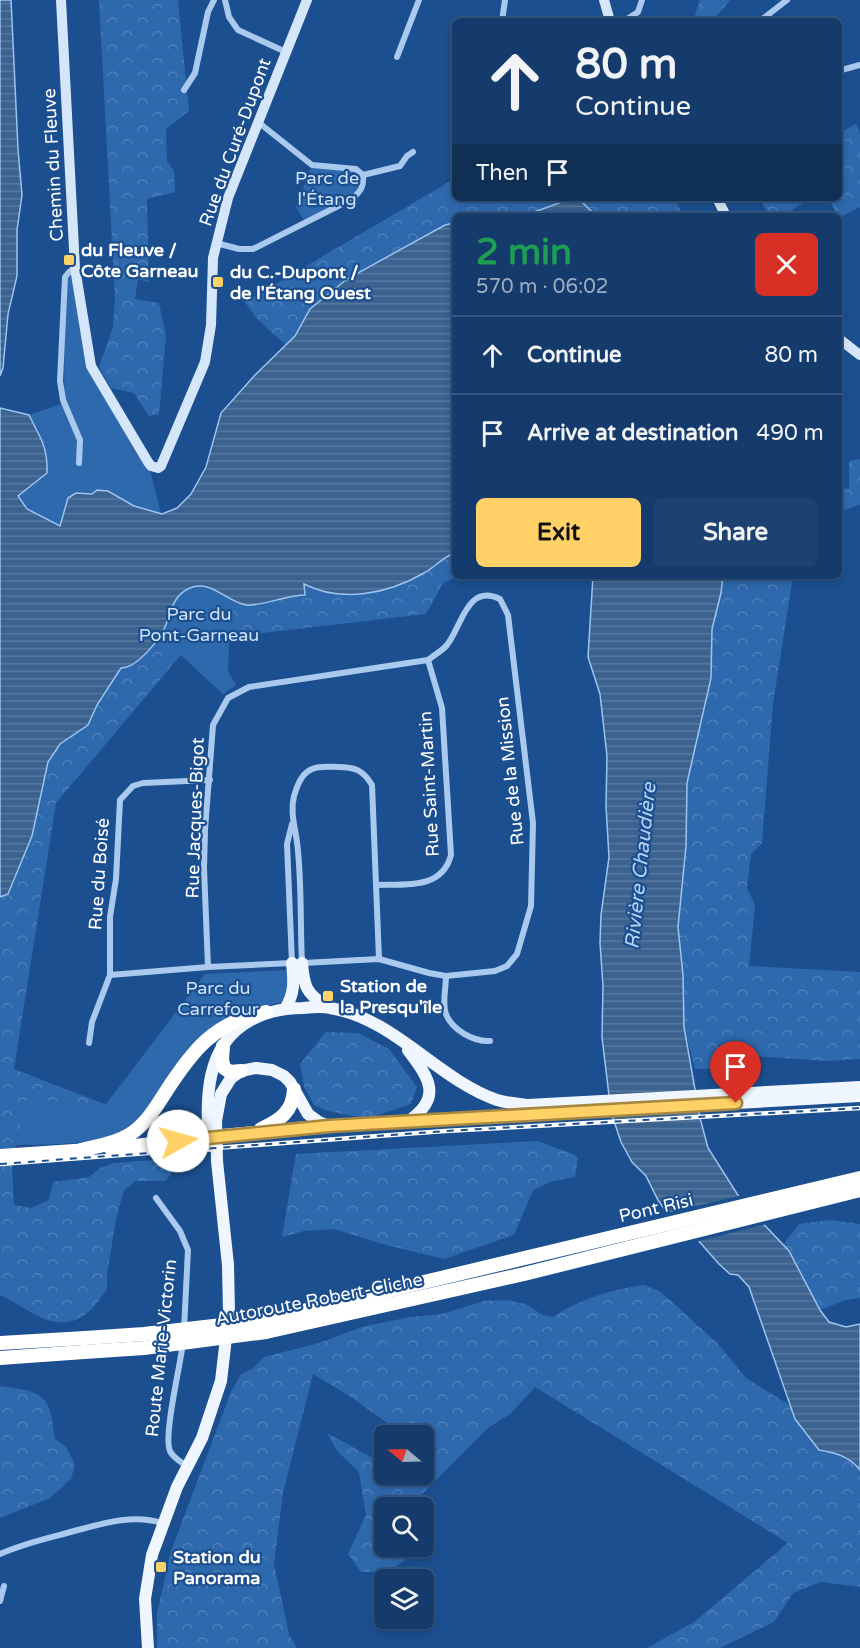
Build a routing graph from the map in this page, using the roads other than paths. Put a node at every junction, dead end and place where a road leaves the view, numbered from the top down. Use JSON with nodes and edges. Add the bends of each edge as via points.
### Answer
{"nodes":[{"id":1,"x":61,"y":0,"type":"edge"},
{"id":2,"x":213,"y":0,"type":"edge"},
{"id":3,"x":225,"y":0,"type":"edge"},
{"id":4,"x":307,"y":0,"type":"edge"},
{"id":5,"x":419,"y":0,"type":"edge"},
{"id":6,"x":505,"y":0,"type":"edge"},
{"id":7,"x":604,"y":0,"type":"edge"},
{"id":8,"x":642,"y":0,"type":"edge"},
{"id":9,"x":787,"y":0,"type":"edge"},
{"id":10,"x":502,"y":18,"type":"edge"},
{"id":11,"x":609,"y":18,"type":"edge"},
{"id":12,"x":629,"y":18,"type":"edge"},
{"id":13,"x":764,"y":18,"type":"edge"},
{"id":14,"x":286,"y":52,"type":"junction"},
{"id":15,"x":397,"y":57,"type":"dead end"},
{"id":16,"x":860,"y":65,"type":"edge"},
{"id":17,"x":842,"y":70,"type":"edge"},
{"id":18,"x":184,"y":90,"type":"dead end"},
{"id":19,"x":258,"y":122,"type":"junction"},
{"id":20,"x":412,"y":152,"type":"dead end"},
{"id":21,"x":363,"y":175,"type":"junction"},
{"id":22,"x":216,"y":243,"type":"junction"},
{"id":23,"x":75,"y":268,"type":"junction"},
{"id":24,"x":842,"y":341,"type":"edge"},
{"id":25,"x":860,"y":355,"type":"edge"},
{"id":26,"x":79,"y":463,"type":"dead end"},
{"id":27,"x":428,"y":660,"type":"junction"},
{"id":28,"x":210,"y":780,"type":"junction"},
{"id":29,"x":293,"y":821,"type":"junction"},
{"id":30,"x":376,"y":885,"type":"junction"},
{"id":31,"x":379,"y":959,"type":"junction"},
{"id":32,"x":297,"y":963,"type":"junction"},
{"id":33,"x":208,"y":967,"type":"junction"},
{"id":34,"x":110,"y":975,"type":"junction"},
{"id":35,"x":446,"y":975,"type":"junction"},
{"id":36,"x":327,"y":1007,"type":"junction"},
{"id":37,"x":285,"y":1009,"type":"junction"},
{"id":38,"x":266,"y":1012,"type":"junction"},
{"id":39,"x":399,"y":1040,"type":"junction"},
{"id":40,"x":490,"y":1041,"type":"dead end"},
{"id":41,"x":89,"y":1043,"type":"dead end"},
{"id":42,"x":223,"y":1046,"type":"junction"},
{"id":43,"x":241,"y":1071,"type":"junction"},
{"id":44,"x":860,"y":1087,"type":"edge"},
{"id":45,"x":294,"y":1089,"type":"junction"},
{"id":46,"x":860,"y":1096,"type":"edge"},
{"id":47,"x":759,"y":1098,"type":"junction"},
{"id":48,"x":529,"y":1110,"type":"junction"},
{"id":49,"x":406,"y":1122,"type":"junction"},
{"id":50,"x":329,"y":1126,"type":"junction"},
{"id":51,"x":254,"y":1133,"type":"junction"},
{"id":52,"x":81,"y":1150,"type":"junction"},
{"id":53,"x":0,"y":1156,"type":"edge"},
{"id":54,"x":860,"y":1178,"type":"edge"},
{"id":55,"x":860,"y":1190,"type":"edge"},
{"id":56,"x":811,"y":1196,"type":"junction"},
{"id":57,"x":156,"y":1198,"type":"dead end"},
{"id":58,"x":513,"y":1261,"type":"joint"},
{"id":59,"x":524,"y":1275,"type":"joint"},
{"id":60,"x":265,"y":1326,"type":"junction"},
{"id":61,"x":0,"y":1343,"type":"edge"},
{"id":62,"x":85,"y":1345,"type":"junction"},
{"id":63,"x":224,"y":1354,"type":"junction"},
{"id":64,"x":0,"y":1358,"type":"edge"},
{"id":65,"x":188,"y":1467,"type":"junction"},
{"id":66,"x":162,"y":1523,"type":"junction"},
{"id":67,"x":0,"y":1554,"type":"edge"},
{"id":68,"x":4,"y":1586,"type":"dead end"},
{"id":69,"x":0,"y":1601,"type":"edge"},
{"id":70,"x":148,"y":1648,"type":"edge"}],
"edges":[{"from":1,"to":23,"type":"street","name":"Chemin du Fleuve"},
{"from":2,"to":18,"type":"street","via":[[195,73]]},
{"from":3,"to":14,"type":"street","via":[[229,17],[238,30]]},
{"from":4,"to":14,"type":"street","name":"Rue du Curé-Dupont"},
{"from":5,"to":15,"type":"street"},
{"from":6,"to":10,"type":"street"},
{"from":7,"to":11,"type":"street"},
{"from":8,"to":12,"type":"street","via":[[638,12]]},
{"from":9,"to":13,"type":"street"},
{"from":14,"to":19,"type":"street","name":"Rue du Curé-Dupont"},
{"from":16,"to":17,"type":"street"},
{"from":19,"to":21,"type":"street","via":[[312,165],[356,169]]},
{"from":19,"to":22,"type":"street","name":"Rue du Curé-Dupont","via":[[228,198]]},
{"from":20,"to":21,"type":"street","via":[[400,166]]},
{"from":21,"to":22,"type":"street","via":[[360,192],[352,199],[253,249]]},
{"from":22,"to":23,"type":"street","name":"Rue du Curé-Dupont","via":[[210,344],[158,468],[148,462],[91,366]]},
{"from":23,"to":26,"type":"street","name":"Chemin du Fleuve","via":[[65,277],[60,381],[63,400],[80,440]]},
{"from":24,"to":25,"type":"street"},
{"from":27,"to":28,"type":"street","name":"Rue Jacques-Bigot","via":[[237,692],[228,698],[213,725]]},
{"from":27,"to":30,"type":"street","name":"Rue Saint-Martin","via":[[442,708],[449,864],[438,877],[413,884]]},
{"from":27,"to":35,"type":"street","name":"Rue de la Mission","via":[[446,646],[473,600],[492,595],[501,599],[508,615],[533,823],[531,906],[517,954],[507,966],[495,971]]},
{"from":28,"to":33,"type":"street","name":"Rue Jacques-Bigot","via":[[204,868]]},
{"from":28,"to":34,"type":"street","name":"Rue du Boisé","via":[[142,783],[127,790],[120,800],[110,917]]},
{"from":29,"to":30,"type":"street","via":[[294,798],[307,772],[316,767],[350,766],[364,773],[372,785]]},
{"from":29,"to":32,"type":"street","via":[[297,843]]},
{"from":29,"to":32,"type":"street","via":[[286,844]]},
{"from":30,"to":31,"type":"street"},
{"from":31,"to":32,"type":"street","name":"Rue de la Mission"},
{"from":31,"to":35,"type":"street","name":"Rue de la Mission"},
{"from":32,"to":33,"type":"street","name":"Rue de la Mission"},
{"from":32,"to":36,"type":"main road","via":[[304,986]]},
{"from":32,"to":37,"type":"main road","via":[[293,997]]},
{"from":33,"to":34,"type":"street","name":"Rue de la Mission"},
{"from":34,"to":41,"type":"street","name":"Rue du Boisé","via":[[92,1022]]},
{"from":35,"to":40,"type":"street","via":[[446,1015],[469,1036]]},
{"from":36,"to":37,"type":"main road"},
{"from":36,"to":39,"type":"main road","via":[[365,1020]]},
{"from":37,"to":38,"type":"main road"},
{"from":38,"to":42,"type":"main road","via":[[236,1029]]},
{"from":38,"to":52,"type":"highway","via":[[235,1021],[204,1040],[144,1123],[131,1134],[119,1141]]},
{"from":39,"to":48,"type":"main road","via":[[467,1086]]},
{"from":39,"to":49,"type":"main road","via":[[426,1077],[430,1089],[425,1107]]},
{"from":42,"to":43,"type":"highway","via":[[224,1068]]},
{"from":42,"to":63,"type":"main road","via":[[211,1075],[207,1114]]},
{"from":43,"to":45,"type":"main road","via":[[272,1070],[284,1076]]},
{"from":43,"to":63,"type":"main road","via":[[221,1094],[216,1121],[228,1277]]},
{"from":44,"to":47,"type":"main road"},
{"from":45,"to":50,"type":"main road","via":[[308,1114]]},
{"from":45,"to":51,"type":"highway","via":[[289,1111]]},
{"from":46,"to":47,"type":"main road"},
{"from":47,"to":48,"type":"main road"},
{"from":48,"to":49,"type":"main road"},
{"from":49,"to":50,"type":"main road"},
{"from":50,"to":51,"type":"highway"},
{"from":51,"to":52,"type":"highway","bridge":true},
{"from":52,"to":53,"type":"highway"},
{"from":54,"to":56,"type":"highway"},
{"from":55,"to":56,"type":"highway"},
{"from":56,"to":58,"type":"highway","name":"Pont Risi"},
{"from":56,"to":59,"type":"highway","name":"Pont Risi"},
{"from":57,"to":65,"type":"street","name":"Route Marie-Victorin","via":[[180,1231],[188,1250],[182,1350],[168,1445],[174,1457]]},
{"from":58,"to":60,"type":"highway","name":"Autoroute Robert-Cliche"},
{"from":59,"to":60,"type":"highway","name":"Autoroute Robert-Cliche"},
{"from":60,"to":62,"type":"highway","name":"Autoroute Robert-Cliche","bridge":true,"via":[[144,1334]]},
{"from":61,"to":62,"type":"highway"},
{"from":62,"to":64,"type":"highway"},
{"from":63,"to":65,"type":"main road","via":[[214,1405]]},
{"from":65,"to":66,"type":"main road"},
{"from":66,"to":67,"type":"street","via":[[146,1519],[106,1522]]},
{"from":66,"to":70,"type":"main road","via":[[145,1599]]},
{"from":68,"to":69,"type":"street"}]}
